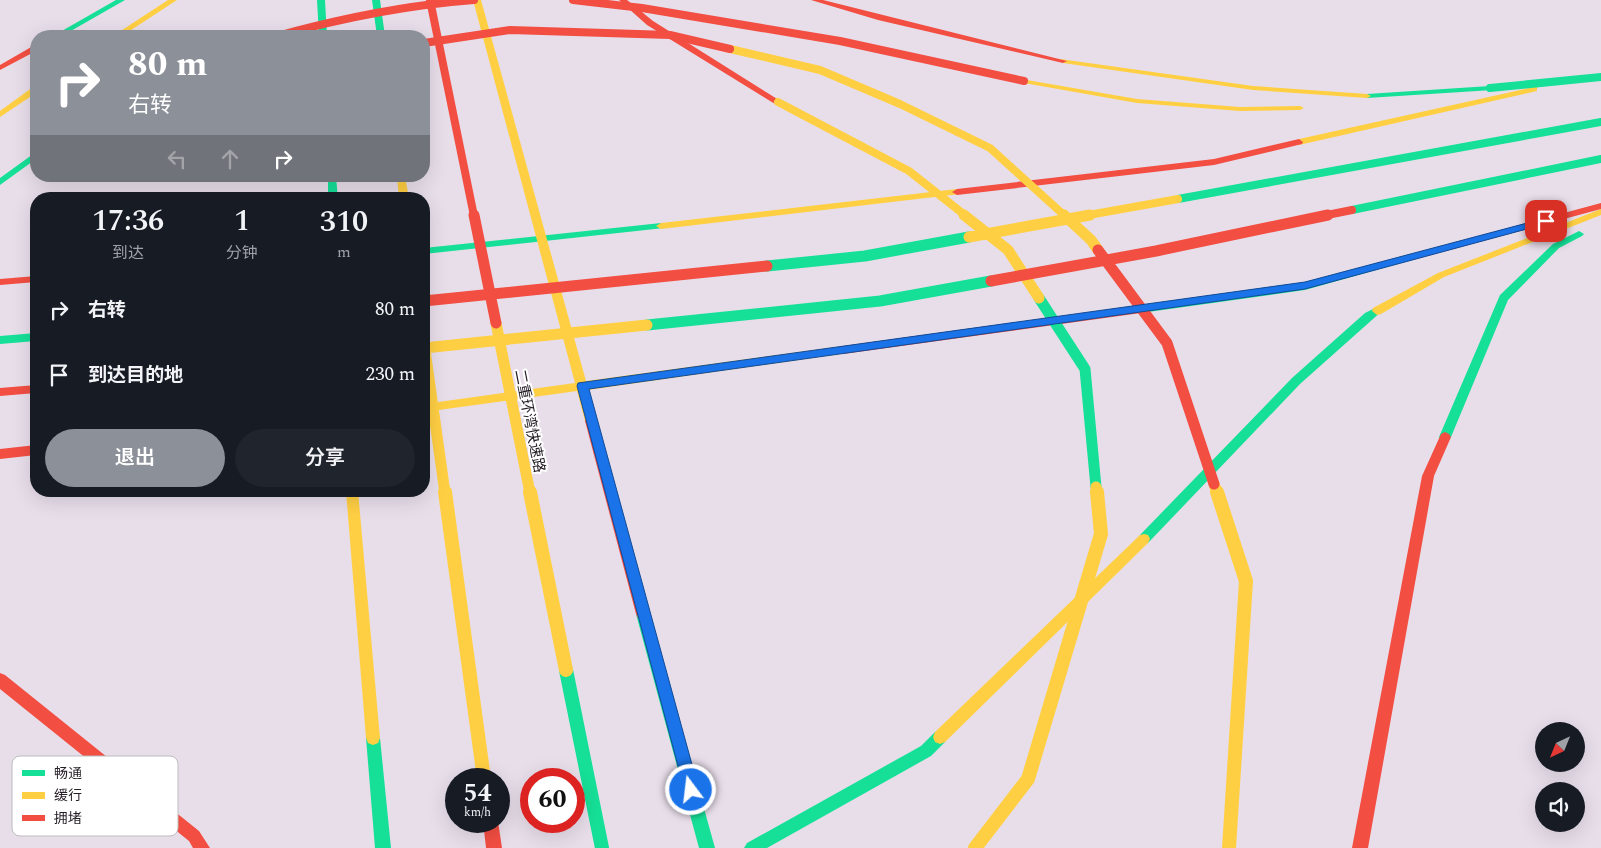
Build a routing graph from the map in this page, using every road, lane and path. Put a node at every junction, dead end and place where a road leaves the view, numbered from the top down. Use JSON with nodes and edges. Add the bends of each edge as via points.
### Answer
{"nodes":[{"id":1,"x":121,"y":0,"type":"edge"},
{"id":2,"x":173,"y":0,"type":"edge"},
{"id":3,"x":321,"y":0,"type":"edge"},
{"id":4,"x":376,"y":0,"type":"edge"},
{"id":5,"x":430,"y":0,"type":"edge"},
{"id":6,"x":476,"y":0,"type":"edge"},
{"id":7,"x":573,"y":0,"type":"edge"},
{"id":8,"x":623,"y":0,"type":"edge"},
{"id":9,"x":815,"y":0,"type":"edge"},
{"id":10,"x":68,"y":30,"type":"edge"},
{"id":11,"x":126,"y":30,"type":"edge"},
{"id":12,"x":296,"y":30,"type":"edge"},
{"id":13,"x":323,"y":30,"type":"edge"},
{"id":14,"x":380,"y":30,"type":"edge"},
{"id":15,"x":430,"y":42,"type":"edge"},
{"id":16,"x":30,"y":51,"type":"edge"},
{"id":17,"x":0,"y":68,"type":"edge"},
{"id":18,"x":1601,"y":75,"type":"edge"},
{"id":19,"x":1490,"y":88,"type":"junction"},
{"id":20,"x":30,"y":93,"type":"edge"},
{"id":21,"x":1350,"y":106,"type":"dead end"},
{"id":22,"x":1310,"y":107,"type":"dead end"},
{"id":23,"x":0,"y":115,"type":"edge"},
{"id":24,"x":1601,"y":122,"type":"edge"},
{"id":25,"x":1601,"y":159,"type":"edge"},
{"id":26,"x":30,"y":160,"type":"edge"},
{"id":27,"x":30,"y":162,"type":"edge"},
{"id":28,"x":0,"y":174,"type":"edge"},
{"id":29,"x":0,"y":182,"type":"edge"},
{"id":30,"x":1601,"y":206,"type":"edge"},
{"id":31,"x":1601,"y":212,"type":"edge"},
{"id":32,"x":1601,"y":223,"type":"edge"},
{"id":33,"x":543,"y":240,"type":"junction"},
{"id":34,"x":430,"y":250,"type":"edge"},
{"id":35,"x":30,"y":280,"type":"edge"},
{"id":36,"x":0,"y":282,"type":"edge"},
{"id":37,"x":430,"y":300,"type":"edge"},
{"id":38,"x":30,"y":338,"type":"edge"},
{"id":39,"x":0,"y":340,"type":"edge"},
{"id":40,"x":430,"y":347,"type":"edge"},
{"id":41,"x":582,"y":386,"type":"junction"},
{"id":42,"x":430,"y":387,"type":"edge"},
{"id":43,"x":30,"y":390,"type":"edge"},
{"id":44,"x":0,"y":392,"type":"edge"},
{"id":45,"x":430,"y":407,"type":"edge"},
{"id":46,"x":30,"y":451,"type":"edge"},
{"id":47,"x":0,"y":454,"type":"edge"},
{"id":48,"x":353,"y":497,"type":"edge"},
{"id":49,"x":0,"y":680,"type":"edge"},
{"id":50,"x":95,"y":756,"type":"edge"},
{"id":51,"x":482,"y":768,"type":"edge"},
{"id":52,"x":178,"y":823,"type":"edge"},
{"id":53,"x":492,"y":833,"type":"edge"},
{"id":54,"x":202,"y":848,"type":"edge"},
{"id":55,"x":383,"y":848,"type":"edge"},
{"id":56,"x":494,"y":848,"type":"edge"},
{"id":57,"x":602,"y":848,"type":"edge"},
{"id":58,"x":707,"y":848,"type":"edge"},
{"id":59,"x":752,"y":848,"type":"edge"},
{"id":60,"x":975,"y":848,"type":"edge"},
{"id":61,"x":1229,"y":848,"type":"edge"},
{"id":62,"x":1360,"y":848,"type":"edge"}],
"edges":[{"from":1,"to":10,"type":"main road"},
{"from":2,"to":11,"type":"main road"},
{"from":3,"to":13,"type":"main road"},
{"from":4,"to":14,"type":"main road"},
{"from":5,"to":57,"type":"main road","name":"二重环湾快速路","bridge":true},
{"from":6,"to":12,"type":"main road","bridge":true,"via":[[401,6]]},
{"from":6,"to":33,"type":"main road"},
{"from":7,"to":22,"type":"main road","bridge":true,"via":[[642,8],[840,42],[1137,101],[1240,109]]},
{"from":8,"to":60,"type":"main road","bridge":true,"via":[[650,23],[778,102],[909,171],[925,183],[1008,250],[1085,369],[1101,534],[1028,779]]},
{"from":9,"to":19,"type":"main road","via":[[1063,61],[1253,88],[1361,96]]},
{"from":15,"to":61,"type":"main road","bridge":true,"via":[[510,30],[670,36],[820,70],[990,148],[1091,240],[1167,343],[1246,581]]},
{"from":16,"to":17,"type":"main road"},
{"from":18,"to":19,"type":"main road","bridge":true},
{"from":18,"to":33,"type":"main road","via":[[1214,162]]},
{"from":19,"to":21,"type":"main road","via":[[1400,105]]},
{"from":20,"to":23,"type":"main road"},
{"from":24,"to":37,"type":"main road","bridge":true,"via":[[865,256]]},
{"from":25,"to":40,"type":"main road","bridge":true,"via":[[1156,251],[880,301]]},
{"from":26,"to":29,"type":"main road"},
{"from":27,"to":28,"type":"main road"},
{"from":30,"to":41,"type":"main road","via":[[1305,286]]},
{"from":31,"to":59,"type":"main road","bridge":true,"via":[[1441,275],[1369,316],[1296,381],[1119,564],[926,751]]},
{"from":32,"to":62,"type":"main road","via":[[1556,246],[1504,298],[1428,476]]},
{"from":33,"to":34,"type":"main road"},
{"from":33,"to":41,"type":"main road"},
{"from":35,"to":36,"type":"main road"},
{"from":38,"to":39,"type":"main road"},
{"from":41,"to":45,"type":"main road"},
{"from":41,"to":58,"type":"main road"},
{"from":42,"to":51,"type":"main road","bridge":true},
{"from":43,"to":44,"type":"main road"},
{"from":46,"to":47,"type":"main road"},
{"from":48,"to":55,"type":"main road"},
{"from":49,"to":50,"type":"main road"},
{"from":52,"to":54,"type":"main road","via":[[194,836]]},
{"from":53,"to":56,"type":"main road"}]}
